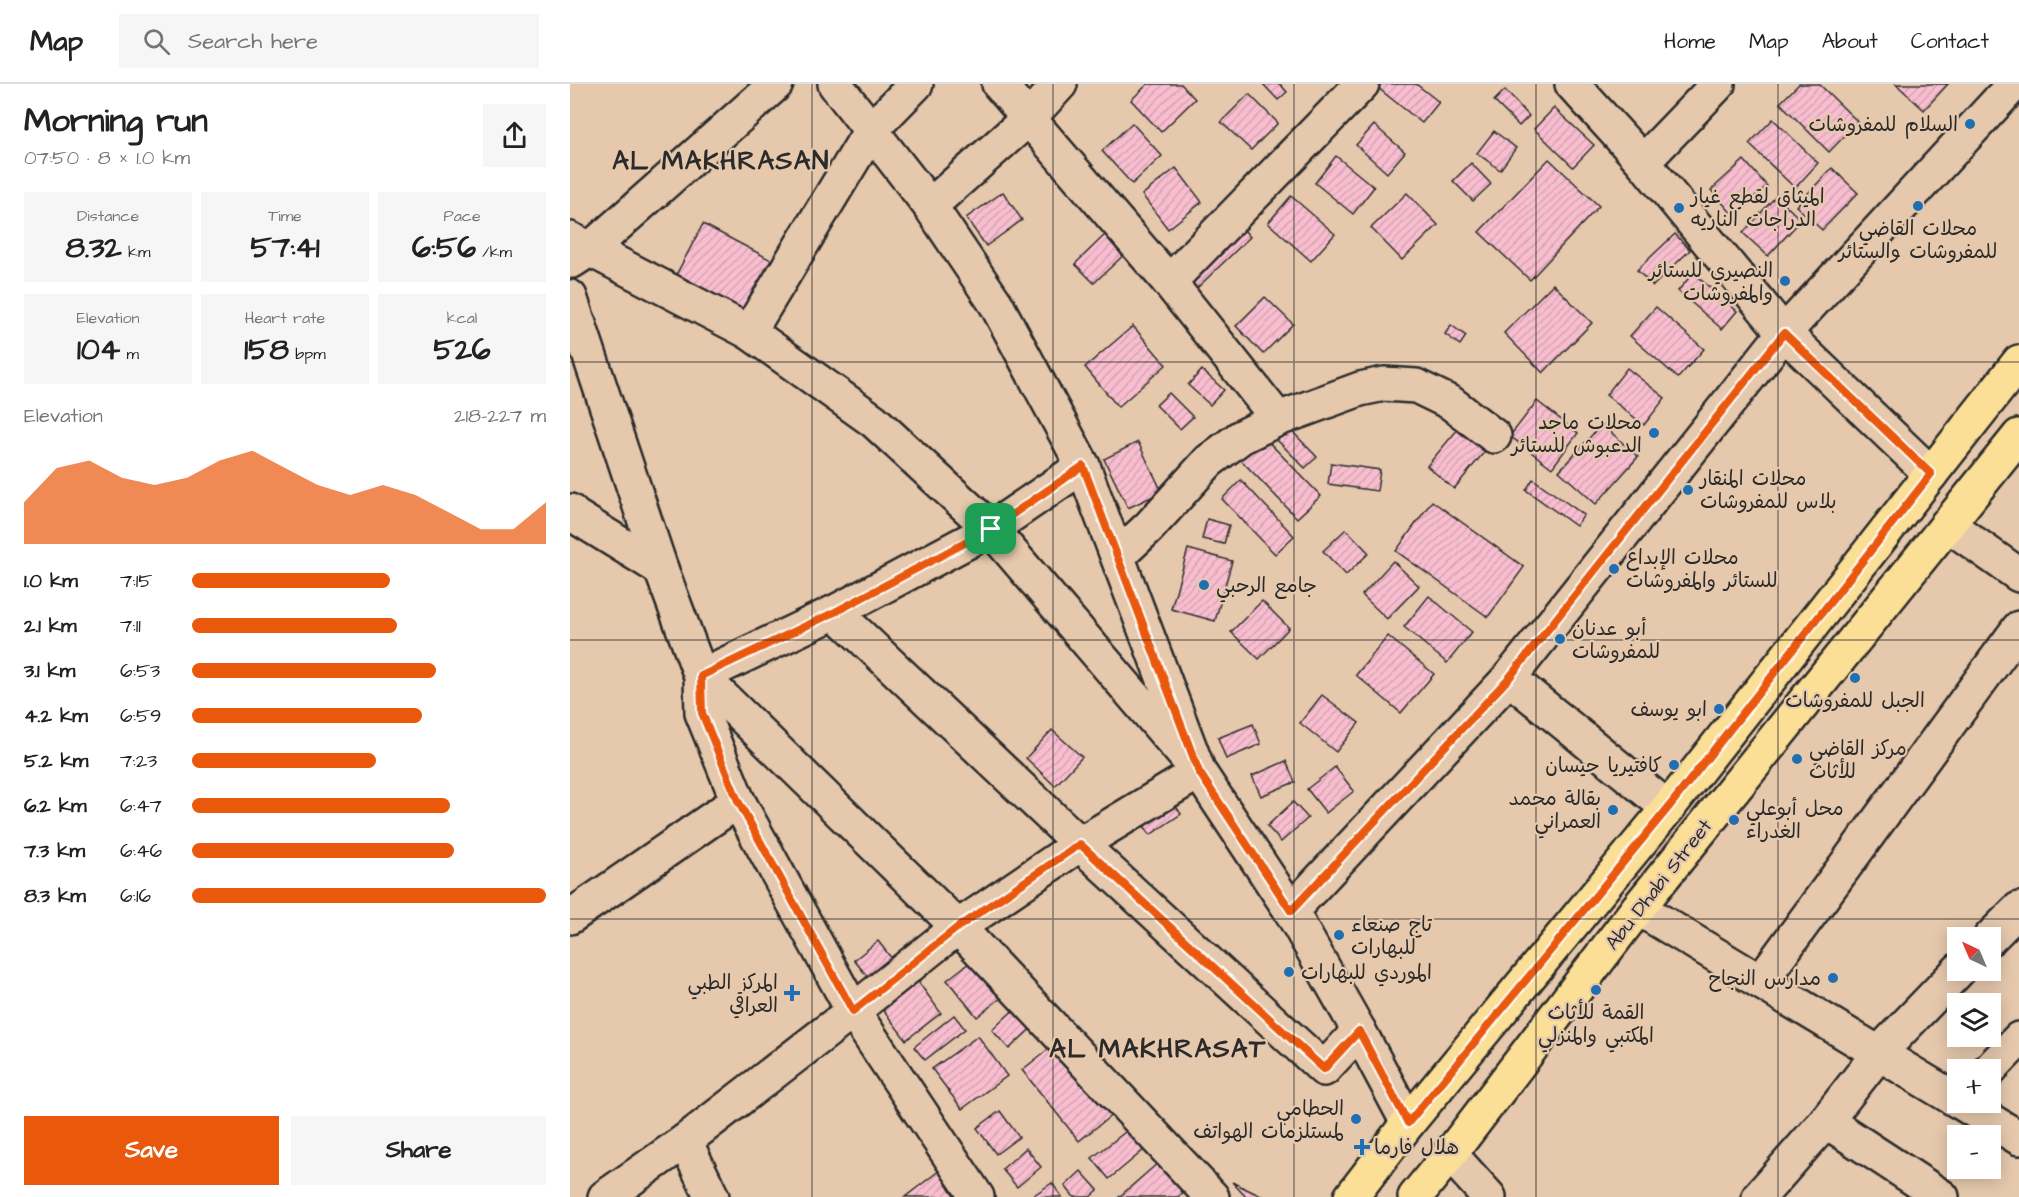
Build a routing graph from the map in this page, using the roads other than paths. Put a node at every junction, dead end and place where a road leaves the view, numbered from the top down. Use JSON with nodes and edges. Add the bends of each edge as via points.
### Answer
{"nodes":[{"id":1,"x":776,"y":84,"type":"edge"},
{"id":2,"x":835,"y":84,"type":"edge"},
{"id":3,"x":916,"y":84,"type":"edge"},
{"id":4,"x":999,"y":84,"type":"edge"},
{"id":5,"x":1060,"y":84,"type":"edge"},
{"id":6,"x":1362,"y":84,"type":"edge"},
{"id":7,"x":1572,"y":84,"type":"edge"},
{"id":8,"x":1718,"y":84,"type":"edge"},
{"id":9,"x":2014,"y":84,"type":"edge"},
{"id":10,"x":1028,"y":120,"type":"junction"},
{"id":11,"x":871,"y":130,"type":"junction"},
{"id":12,"x":1643,"y":162,"type":"junction"},
{"id":13,"x":930,"y":206,"type":"junction"},
{"id":14,"x":576,"y":250,"type":"edge"},
{"id":15,"x":1169,"y":282,"type":"junction"},
{"id":16,"x":570,"y":297,"type":"edge"},
{"id":17,"x":748,"y":332,"type":"junction"},
{"id":18,"x":1784,"y":333,"type":"junction"},
{"id":19,"x":2019,"y":362,"type":"edge"},
{"id":20,"x":1278,"y":418,"type":"junction"},
{"id":21,"x":1494,"y":436,"type":"dead end"},
{"id":22,"x":2019,"y":436,"type":"edge"},
{"id":23,"x":1083,"y":466,"type":"junction"},
{"id":24,"x":1931,"y":474,"type":"junction"},
{"id":25,"x":572,"y":515,"type":"edge"},
{"id":26,"x":1947,"y":524,"type":"junction"},
{"id":27,"x":991,"y":529,"type":"junction"},
{"id":28,"x":1118,"y":556,"type":"junction"},
{"id":29,"x":661,"y":569,"type":"junction"},
{"id":30,"x":2019,"y":575,"type":"edge"},
{"id":31,"x":835,"y":612,"type":"junction"},
{"id":32,"x":2019,"y":628,"type":"edge"},
{"id":33,"x":701,"y":676,"type":"junction"},
{"id":34,"x":1509,"y":678,"type":"junction"},
{"id":35,"x":1199,"y":772,"type":"junction"},
{"id":36,"x":738,"y":801,"type":"junction"},
{"id":37,"x":1668,"y":808,"type":"junction"},
{"id":38,"x":1080,"y":844,"type":"junction"},
{"id":39,"x":1638,"y":908,"type":"junction"},
{"id":40,"x":2019,"y":909,"type":"edge"},
{"id":41,"x":1291,"y":911,"type":"junction"},
{"id":42,"x":570,"y":917,"type":"edge"},
{"id":43,"x":958,"y":927,"type":"junction"},
{"id":44,"x":2001,"y":927,"type":"edge"},
{"id":45,"x":1761,"y":981,"type":"junction"},
{"id":46,"x":1948,"y":981,"type":"edge"},
{"id":47,"x":853,"y":1011,"type":"junction"},
{"id":48,"x":1359,"y":1031,"type":"junction"},
{"id":49,"x":2019,"y":1039,"type":"edge"},
{"id":50,"x":1879,"y":1053,"type":"junction"},
{"id":51,"x":2000,"y":1059,"type":"edge"},
{"id":52,"x":1947,"y":1095,"type":"edge"},
{"id":53,"x":1977,"y":1113,"type":"edge"},
{"id":54,"x":1826,"y":1120,"type":"junction"},
{"id":55,"x":1408,"y":1123,"type":"junction"},
{"id":56,"x":2019,"y":1138,"type":"edge"},
{"id":57,"x":685,"y":1141,"type":"junction"},
{"id":58,"x":1450,"y":1154,"type":"junction"},
{"id":59,"x":605,"y":1197,"type":"edge"},
{"id":60,"x":712,"y":1197,"type":"edge"},
{"id":61,"x":976,"y":1197,"type":"edge"},
{"id":62,"x":1212,"y":1197,"type":"edge"},
{"id":63,"x":1351,"y":1197,"type":"edge"},
{"id":64,"x":1415,"y":1197,"type":"edge"},
{"id":65,"x":1489,"y":1197,"type":"edge"},
{"id":66,"x":1759,"y":1197,"type":"edge"},
{"id":67,"x":1942,"y":1197,"type":"edge"}],
"edges":[{"from":1,"to":14,"type":"street"},
{"from":2,"to":11,"type":"street"},
{"from":3,"to":11,"type":"street"},
{"from":4,"to":10,"type":"street"},
{"from":5,"to":10,"type":"street"},
{"from":6,"to":15,"type":"street"},
{"from":7,"to":12,"type":"street"},
{"from":8,"to":12,"type":"street"},
{"from":9,"to":18,"type":"street"},
{"from":10,"to":13,"type":"street"},
{"from":10,"to":15,"type":"street"},
{"from":11,"to":13,"type":"street"},
{"from":11,"to":17,"type":"street"},
{"from":12,"to":18,"type":"street"},
{"from":13,"to":23,"type":"street","via":[[996,304]]},
{"from":14,"to":17,"type":"street","via":[[629,269]]},
{"from":15,"to":20,"type":"street"},
{"from":16,"to":29,"type":"street"},
{"from":17,"to":27,"type":"street","via":[[874,421]]},
{"from":18,"to":24,"type":"street"},
{"from":18,"to":34,"type":"street"},
{"from":19,"to":24,"type":"main road","name":"Abu Dhabi Street"},
{"from":20,"to":21,"type":"street","via":[[1360,389],[1384,384],[1416,386],[1451,403]]},
{"from":20,"to":28,"type":"street","via":[[1241,437],[1209,461]]},
{"from":22,"to":26,"type":"main road","name":"Abu Dhabi Street"},
{"from":23,"to":27,"type":"street"},
{"from":23,"to":28,"type":"street"},
{"from":24,"to":37,"type":"main road","name":"Abu Dhabi Street"},
{"from":25,"to":29,"type":"street"},
{"from":26,"to":30,"type":"street"},
{"from":26,"to":39,"type":"main road","name":"Abu Dhabi Street"},
{"from":27,"to":31,"type":"street"},
{"from":27,"to":35,"type":"street"},
{"from":28,"to":35,"type":"street"},
{"from":29,"to":33,"type":"street"},
{"from":31,"to":33,"type":"street"},
{"from":31,"to":38,"type":"street"},
{"from":32,"to":45,"type":"street"},
{"from":33,"to":36,"type":"street","via":[[702,713]]},
{"from":33,"to":43,"type":"street"},
{"from":34,"to":37,"type":"street"},
{"from":34,"to":41,"type":"street"},
{"from":35,"to":38,"type":"street"},
{"from":35,"to":41,"type":"street"},
{"from":36,"to":42,"type":"street"},
{"from":36,"to":47,"type":"street"},
{"from":37,"to":55,"type":"main road","name":"Abu Dhabi Street"},
{"from":38,"to":43,"type":"street"},
{"from":38,"to":48,"type":"street","via":[[1324,1069]]},
{"from":39,"to":45,"type":"street"},
{"from":39,"to":58,"type":"main road","name":"Abu Dhabi Street"},
{"from":40,"to":44,"type":"street"},
{"from":41,"to":48,"type":"street"},
{"from":43,"to":47,"type":"street"},
{"from":43,"to":62,"type":"street"},
{"from":45,"to":50,"type":"street"},
{"from":46,"to":50,"type":"street"},
{"from":47,"to":57,"type":"street"},
{"from":47,"to":61,"type":"street"},
{"from":48,"to":55,"type":"street"},
{"from":49,"to":51,"type":"street"},
{"from":50,"to":52,"type":"street"},
{"from":50,"to":54,"type":"street"},
{"from":53,"to":56,"type":"street"},
{"from":54,"to":66,"type":"street"},
{"from":54,"to":67,"type":"street"},
{"from":55,"to":63,"type":"main road","name":"Abu Dhabi Street"},
{"from":57,"to":59,"type":"street"},
{"from":57,"to":60,"type":"street"},
{"from":58,"to":64,"type":"main road","name":"Abu Dhabi Street"},
{"from":58,"to":65,"type":"street"}]}
